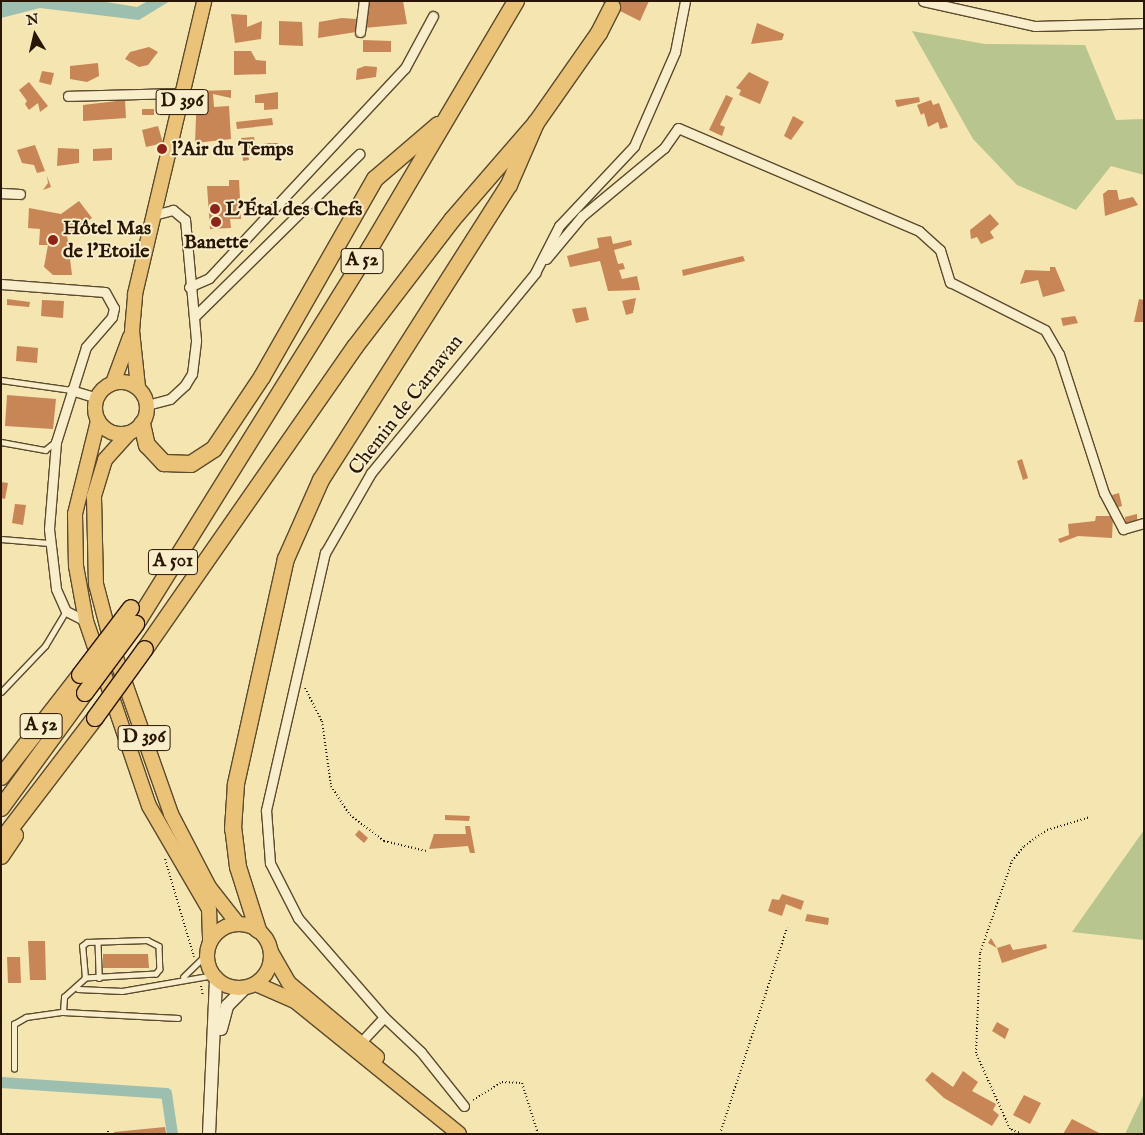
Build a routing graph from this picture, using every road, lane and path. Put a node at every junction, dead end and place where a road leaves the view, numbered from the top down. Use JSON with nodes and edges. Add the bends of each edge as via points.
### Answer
{"nodes":[{"id":1,"x":204,"y":1,"type":"edge"},
{"id":2,"x":364,"y":1,"type":"edge"},
{"id":3,"x":516,"y":1,"type":"edge"},
{"id":4,"x":685,"y":1,"type":"edge"},
{"id":5,"x":923,"y":1,"type":"edge"},
{"id":6,"x":612,"y":7,"type":"dead end"},
{"id":7,"x":433,"y":16,"type":"dead end"},
{"id":8,"x":1144,"y":23,"type":"edge"},
{"id":9,"x":360,"y":32,"type":"dead end"},
{"id":10,"x":184,"y":93,"type":"junction"},
{"id":11,"x":68,"y":96,"type":"dead end"},
{"id":12,"x":449,"y":115,"type":"junction"},
{"id":13,"x":536,"y":123,"type":"junction"},
{"id":14,"x":359,"y":154,"type":"dead end"},
{"id":15,"x":1,"y":193,"type":"edge"},
{"id":16,"x":20,"y":194,"type":"dead end"},
{"id":17,"x":154,"y":208,"type":"junction"},
{"id":18,"x":534,"y":273,"type":"junction"},
{"id":19,"x":1,"y":284,"type":"edge"},
{"id":20,"x":189,"y":287,"type":"junction"},
{"id":21,"x":195,"y":316,"type":"junction"},
{"id":22,"x":132,"y":331,"type":"junction"},
{"id":23,"x":1,"y":380,"type":"edge"},
{"id":24,"x":113,"y":383,"type":"junction"},
{"id":25,"x":138,"y":387,"type":"junction"},
{"id":26,"x":72,"y":390,"type":"junction"},
{"id":27,"x":97,"y":398,"type":"junction"},
{"id":28,"x":148,"y":404,"type":"junction"},
{"id":29,"x":98,"y":421,"type":"junction"},
{"id":30,"x":136,"y":428,"type":"junction"},
{"id":31,"x":1,"y":442,"type":"edge"},
{"id":32,"x":56,"y":442,"type":"junction"},
{"id":33,"x":210,"y":501,"type":"joint"},
{"id":34,"x":1144,"y":523,"type":"edge"},
{"id":35,"x":1,"y":539,"type":"edge"},
{"id":36,"x":49,"y":543,"type":"junction"},
{"id":37,"x":66,"y":611,"type":"junction"},
{"id":38,"x":133,"y":616,"type":"junction"},
{"id":39,"x":86,"y":621,"type":"junction"},
{"id":40,"x":292,"y":688,"type":"junction"},
{"id":41,"x":1,"y":692,"type":"edge"},
{"id":42,"x":59,"y":768,"type":"junction"},
{"id":43,"x":1,"y":777,"type":"edge"},
{"id":44,"x":1,"y":808,"type":"edge"},
{"id":45,"x":1090,"y":818,"type":"dead end"},
{"id":46,"x":1,"y":841,"type":"edge"},
{"id":47,"x":162,"y":849,"type":"dead end"},
{"id":48,"x":426,"y":851,"type":"dead end"},
{"id":49,"x":1,"y":856,"type":"edge"},
{"id":50,"x":238,"y":924,"type":"junction"},
{"id":51,"x":787,"y":928,"type":"dead end"},
{"id":52,"x":258,"y":930,"type":"junction"},
{"id":53,"x":98,"y":942,"type":"junction"},
{"id":54,"x":204,"y":952,"type":"junction"},
{"id":55,"x":271,"y":952,"type":"junction"},
{"id":56,"x":215,"y":976,"type":"junction"},
{"id":57,"x":86,"y":978,"type":"junction"},
{"id":58,"x":99,"y":978,"type":"junction"},
{"id":59,"x":182,"y":978,"type":"junction"},
{"id":60,"x":250,"y":986,"type":"junction"},
{"id":61,"x":78,"y":989,"type":"junction"},
{"id":62,"x":63,"y":1012,"type":"junction"},
{"id":63,"x":384,"y":1017,"type":"junction"},
{"id":64,"x":178,"y":1018,"type":"dead end"},
{"id":65,"x":361,"y":1042,"type":"junction"},
{"id":66,"x":215,"y":1056,"type":"junction"},
{"id":67,"x":14,"y":1069,"type":"dead end"},
{"id":68,"x":464,"y":1106,"type":"joint"},
{"id":69,"x":443,"y":1120,"type":"junction"},
{"id":70,"x":209,"y":1134,"type":"edge"},
{"id":71,"x":460,"y":1134,"type":"edge"},
{"id":72,"x":538,"y":1134,"type":"edge"},
{"id":73,"x":720,"y":1134,"type":"edge"},
{"id":74,"x":1022,"y":1134,"type":"edge"}],
"edges":[{"from":1,"to":10,"type":"main road","number":"D 396"},
{"from":2,"to":9,"type":"street"},
{"from":3,"to":12,"type":"highway","number":"A 52"},
{"from":4,"to":18,"type":"street","name":"Chemin de Carnavan","via":[[675,52],[634,146],[559,226]]},
{"from":5,"to":8,"type":"street","via":[[1035,26]]},
{"from":6,"to":13,"type":"highway","number":"A 52","via":[[599,33]]},
{"from":7,"to":20,"type":"street","via":[[405,68],[209,278]]},
{"from":10,"to":11,"type":"street"},
{"from":10,"to":17,"type":"main road","number":"D 396"},
{"from":12,"to":30,"type":"highway","via":[[375,179],[262,377],[214,449],[191,464],[164,463]]},
{"from":12,"to":33,"type":"highway","number":"A 52","via":[[274,405]]},
{"from":13,"to":42,"type":"highway","number":"A 52","bridge":true,"via":[[452,220],[355,347]]},
{"from":13,"to":52,"type":"highway","via":[[509,184],[321,480],[286,560],[236,784],[233,829],[238,867]]},
{"from":14,"to":21,"type":"street"},
{"from":15,"to":16,"type":"street"},
{"from":17,"to":20,"type":"street","via":[[180,212],[189,232]]},
{"from":17,"to":22,"type":"main road","number":"D 396"},
{"from":18,"to":34,"type":"street","via":[[582,216],[664,148],[678,128],[919,231],[940,250],[950,282],[1045,330],[1059,354],[1104,493],[1123,529]]},
{"from":18,"to":40,"type":"street","name":"Chemin de Carnavan","via":[[371,473],[325,552]]},
{"from":19,"to":26,"type":"street","via":[[105,292],[111,297],[112,317],[86,347]]},
{"from":20,"to":21,"type":"street"},
{"from":21,"to":28,"type":"street","via":[[192,374],[170,399]]},
{"from":22,"to":24,"type":"main road","number":"D 396"},
{"from":22,"to":25,"type":"main road","number":"D 396"},
{"from":23,"to":26,"type":"lane"},
{"from":24,"to":25,"type":"main road"},
{"from":24,"to":27,"type":"main road"},
{"from":25,"to":28,"type":"main road"},
{"from":26,"to":27,"type":"street"},
{"from":26,"to":32,"type":"street"},
{"from":27,"to":29,"type":"main road"},
{"from":28,"to":30,"type":"main road"},
{"from":29,"to":30,"type":"main road","via":[[112,433]]},
{"from":29,"to":39,"type":"main road","number":"D 396","via":[[75,514],[76,566]]},
{"from":30,"to":50,"type":"main road","number":"D 396","via":[[105,460],[94,497],[96,584],[113,649],[171,814],[205,881]]},
{"from":31,"to":32,"type":"lane","via":[[45,450]]},
{"from":32,"to":36,"type":"street"},
{"from":33,"to":38,"type":"highway","number":"A 501"},
{"from":35,"to":36,"type":"lane"},
{"from":36,"to":37,"type":"street","via":[[56,589]]},
{"from":37,"to":39,"type":"street"},
{"from":37,"to":41,"type":"lane","via":[[45,646]]},
{"from":38,"to":43,"type":"highway","number":"A 52","bridge":true,"via":[[80,675]]},
{"from":38,"to":44,"type":"highway","number":"A 501","bridge":true,"via":[[86,693]]},
{"from":39,"to":54,"type":"main road","number":"D 396","via":[[149,806],[209,909]]},
{"from":40,"to":48,"type":"path","via":[[308,688],[322,721],[331,786],[350,815],[384,841]]},
{"from":40,"to":63,"type":"street","name":"Chemin de Carnavan","via":[[266,810],[270,863],[298,918]]},
{"from":42,"to":46,"type":"highway"},
{"from":42,"to":49,"type":"highway","number":"A 52"},
{"from":45,"to":74,"type":"path","via":[[1048,830],[1024,846],[1012,861],[980,954],[976,1052],[1010,1129]]},
{"from":47,"to":54,"type":"path"},
{"from":50,"to":52,"type":"main road"},
{"from":50,"to":54,"type":"main road","via":[[222,930]]},
{"from":51,"to":73,"type":"path"},
{"from":52,"to":55,"type":"main road"},
{"from":53,"to":57,"type":"lane","via":[[82,946]]},
{"from":53,"to":58,"type":"lane"},
{"from":53,"to":58,"type":"lane","via":[[147,940],[159,946],[160,969],[148,977]]},
{"from":54,"to":56,"type":"main road"},
{"from":54,"to":59,"type":"lane"},
{"from":55,"to":60,"type":"main road","via":[[265,976]]},
{"from":55,"to":65,"type":"main road","via":[[290,983]]},
{"from":56,"to":59,"type":"lane"},
{"from":56,"to":60,"type":"main road","via":[[234,988]]},
{"from":56,"to":66,"type":"main road"},
{"from":57,"to":58,"type":"lane"},
{"from":57,"to":61,"type":"lane"},
{"from":59,"to":61,"type":"lane","via":[[160,986],[122,991]]},
{"from":60,"to":66,"type":"main road","via":[[227,1006]]},
{"from":60,"to":69,"type":"main road","via":[[295,1001]]},
{"from":61,"to":62,"type":"lane","via":[[64,997]]},
{"from":62,"to":64,"type":"lane"},
{"from":62,"to":67,"type":"lane","via":[[26,1017],[14,1024]]},
{"from":63,"to":65,"type":"street"},
{"from":63,"to":68,"type":"street","name":"Chemin de Carnavan","via":[[421,1052]]},
{"from":65,"to":69,"type":"main road"},
{"from":66,"to":70,"type":"main road"},
{"from":68,"to":72,"type":"path","via":[[502,1082],[522,1083]]},
{"from":69,"to":71,"type":"main road"}]}
